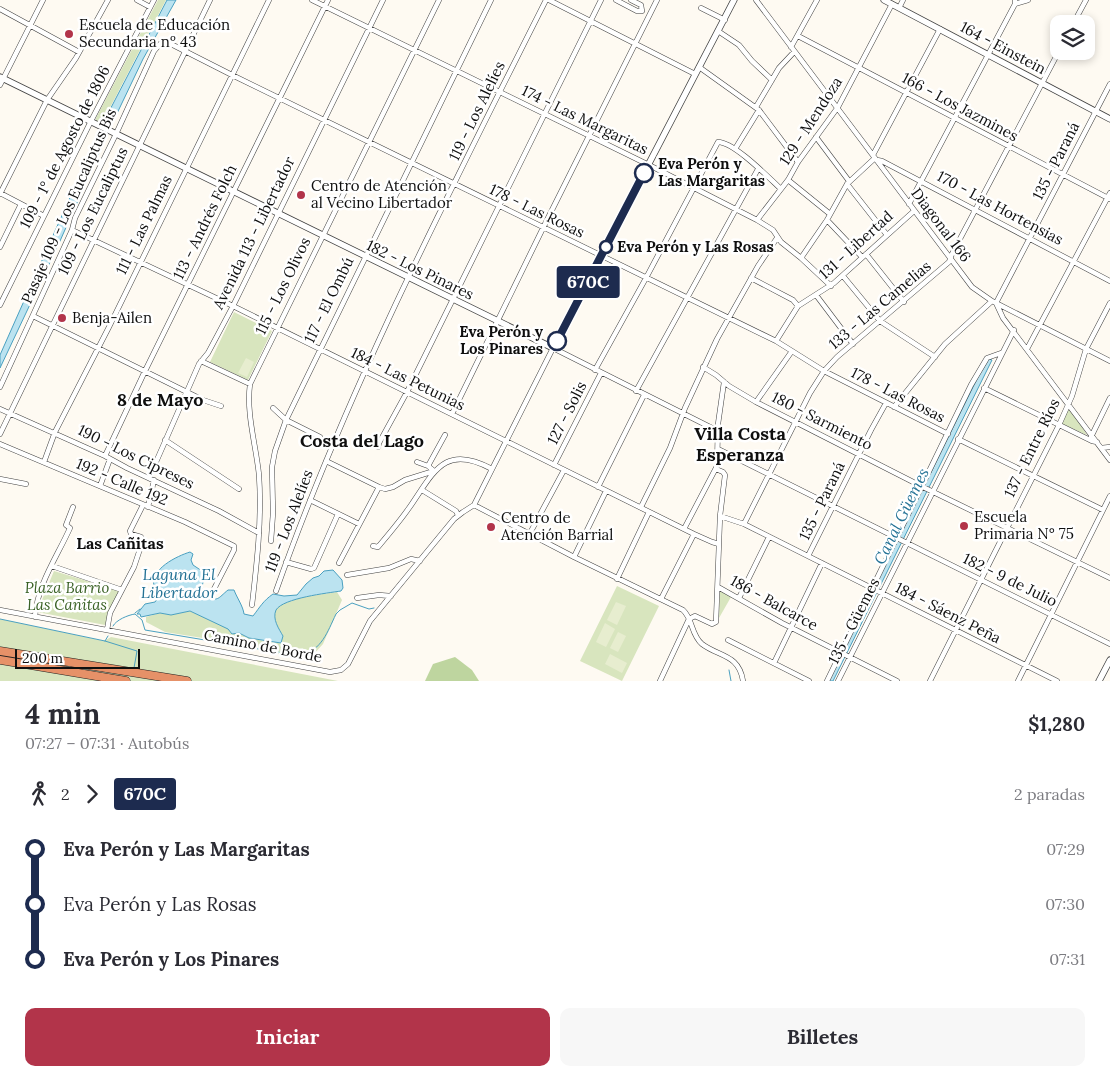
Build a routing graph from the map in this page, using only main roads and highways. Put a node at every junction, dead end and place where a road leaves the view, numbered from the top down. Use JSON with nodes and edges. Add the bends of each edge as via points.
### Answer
{"nodes":[{"id":1,"x":0,"y":651,"type":"edge"},
{"id":2,"x":0,"y":660,"type":"edge"},
{"id":3,"x":126,"y":681,"type":"edge"},
{"id":4,"x":187,"y":681,"type":"edge"}],
"edges":[{"from":1,"to":4,"type":"highway"},
{"from":2,"to":3,"type":"highway"}]}
